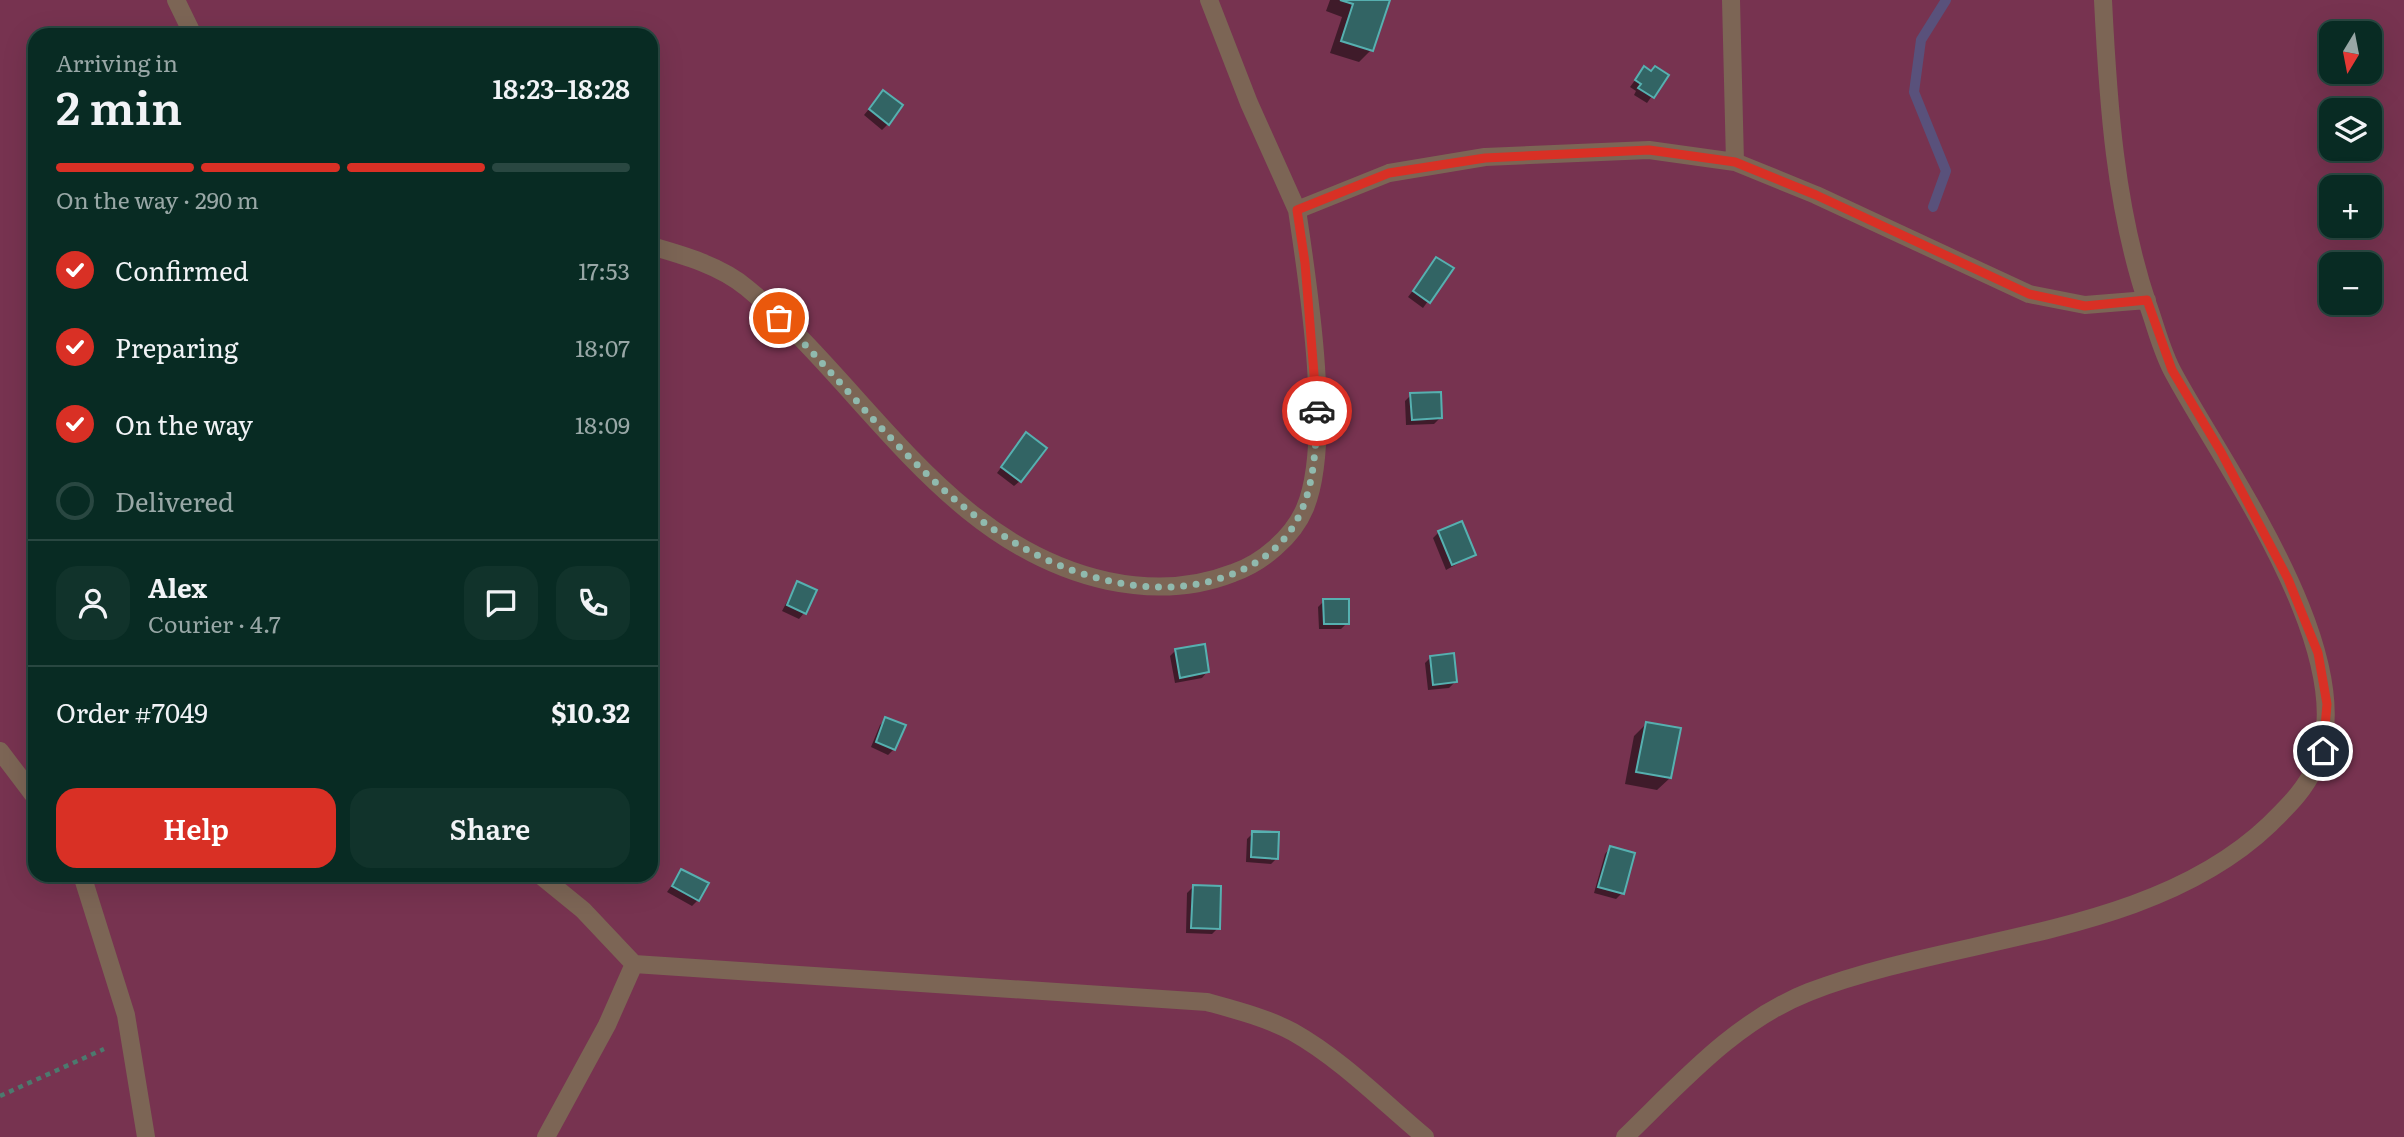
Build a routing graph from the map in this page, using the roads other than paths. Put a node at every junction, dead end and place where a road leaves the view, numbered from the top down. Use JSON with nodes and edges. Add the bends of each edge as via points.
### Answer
{"nodes":[{"id":1,"x":176,"y":0,"type":"edge"},
{"id":2,"x":1209,"y":0,"type":"edge"},
{"id":3,"x":1731,"y":0,"type":"edge"},
{"id":4,"x":2103,"y":0,"type":"edge"},
{"id":5,"x":190,"y":28,"type":"edge"},
{"id":6,"x":1735,"y":162,"type":"junction"},
{"id":7,"x":1297,"y":210,"type":"junction"},
{"id":8,"x":658,"y":248,"type":"edge"},
{"id":9,"x":2147,"y":300,"type":"junction"},
{"id":10,"x":0,"y":751,"type":"edge"},
{"id":11,"x":28,"y":788,"type":"edge"},
{"id":12,"x":84,"y":882,"type":"edge"},
{"id":13,"x":549,"y":882,"type":"edge"},
{"id":14,"x":634,"y":964,"type":"junction"},
{"id":15,"x":146,"y":1137,"type":"edge"},
{"id":16,"x":546,"y":1137,"type":"edge"},
{"id":17,"x":1425,"y":1137,"type":"edge"},
{"id":18,"x":1625,"y":1137,"type":"edge"}],
"edges":[{"from":1,"to":5,"type":"street"},
{"from":2,"to":7,"type":"street","via":[[1248,103]]},
{"from":3,"to":6,"type":"street"},
{"from":4,"to":9,"type":"street","via":[[2126,226]]},
{"from":6,"to":7,"type":"street","via":[[1649,150],[1485,158],[1389,173]]},
{"from":6,"to":9,"type":"street","via":[[2029,294],[2085,306]]},
{"from":7,"to":8,"type":"street","via":[[1317,392],[1316,457],[1305,508],[1280,544],[1249,568],[1209,583],[1172,588],[1132,586],[1082,575],[1038,557],[985,523],[936,484],[746,286],[689,257]]},
{"from":9,"to":18,"type":"street","via":[[2172,370],[2288,579],[2318,653],[2327,704],[2323,751],[2303,792],[2253,841],[2212,870],[2151,899],[1808,993],[1750,1024],[1706,1059]]},
{"from":10,"to":11,"type":"street"},
{"from":12,"to":15,"type":"street","via":[[131,1037]]},
{"from":13,"to":14,"type":"street","via":[[583,910]]},
{"from":14,"to":16,"type":"street","via":[[601,1038]]},
{"from":14,"to":17,"type":"street","via":[[1207,1002],[1293,1032]]}]}
